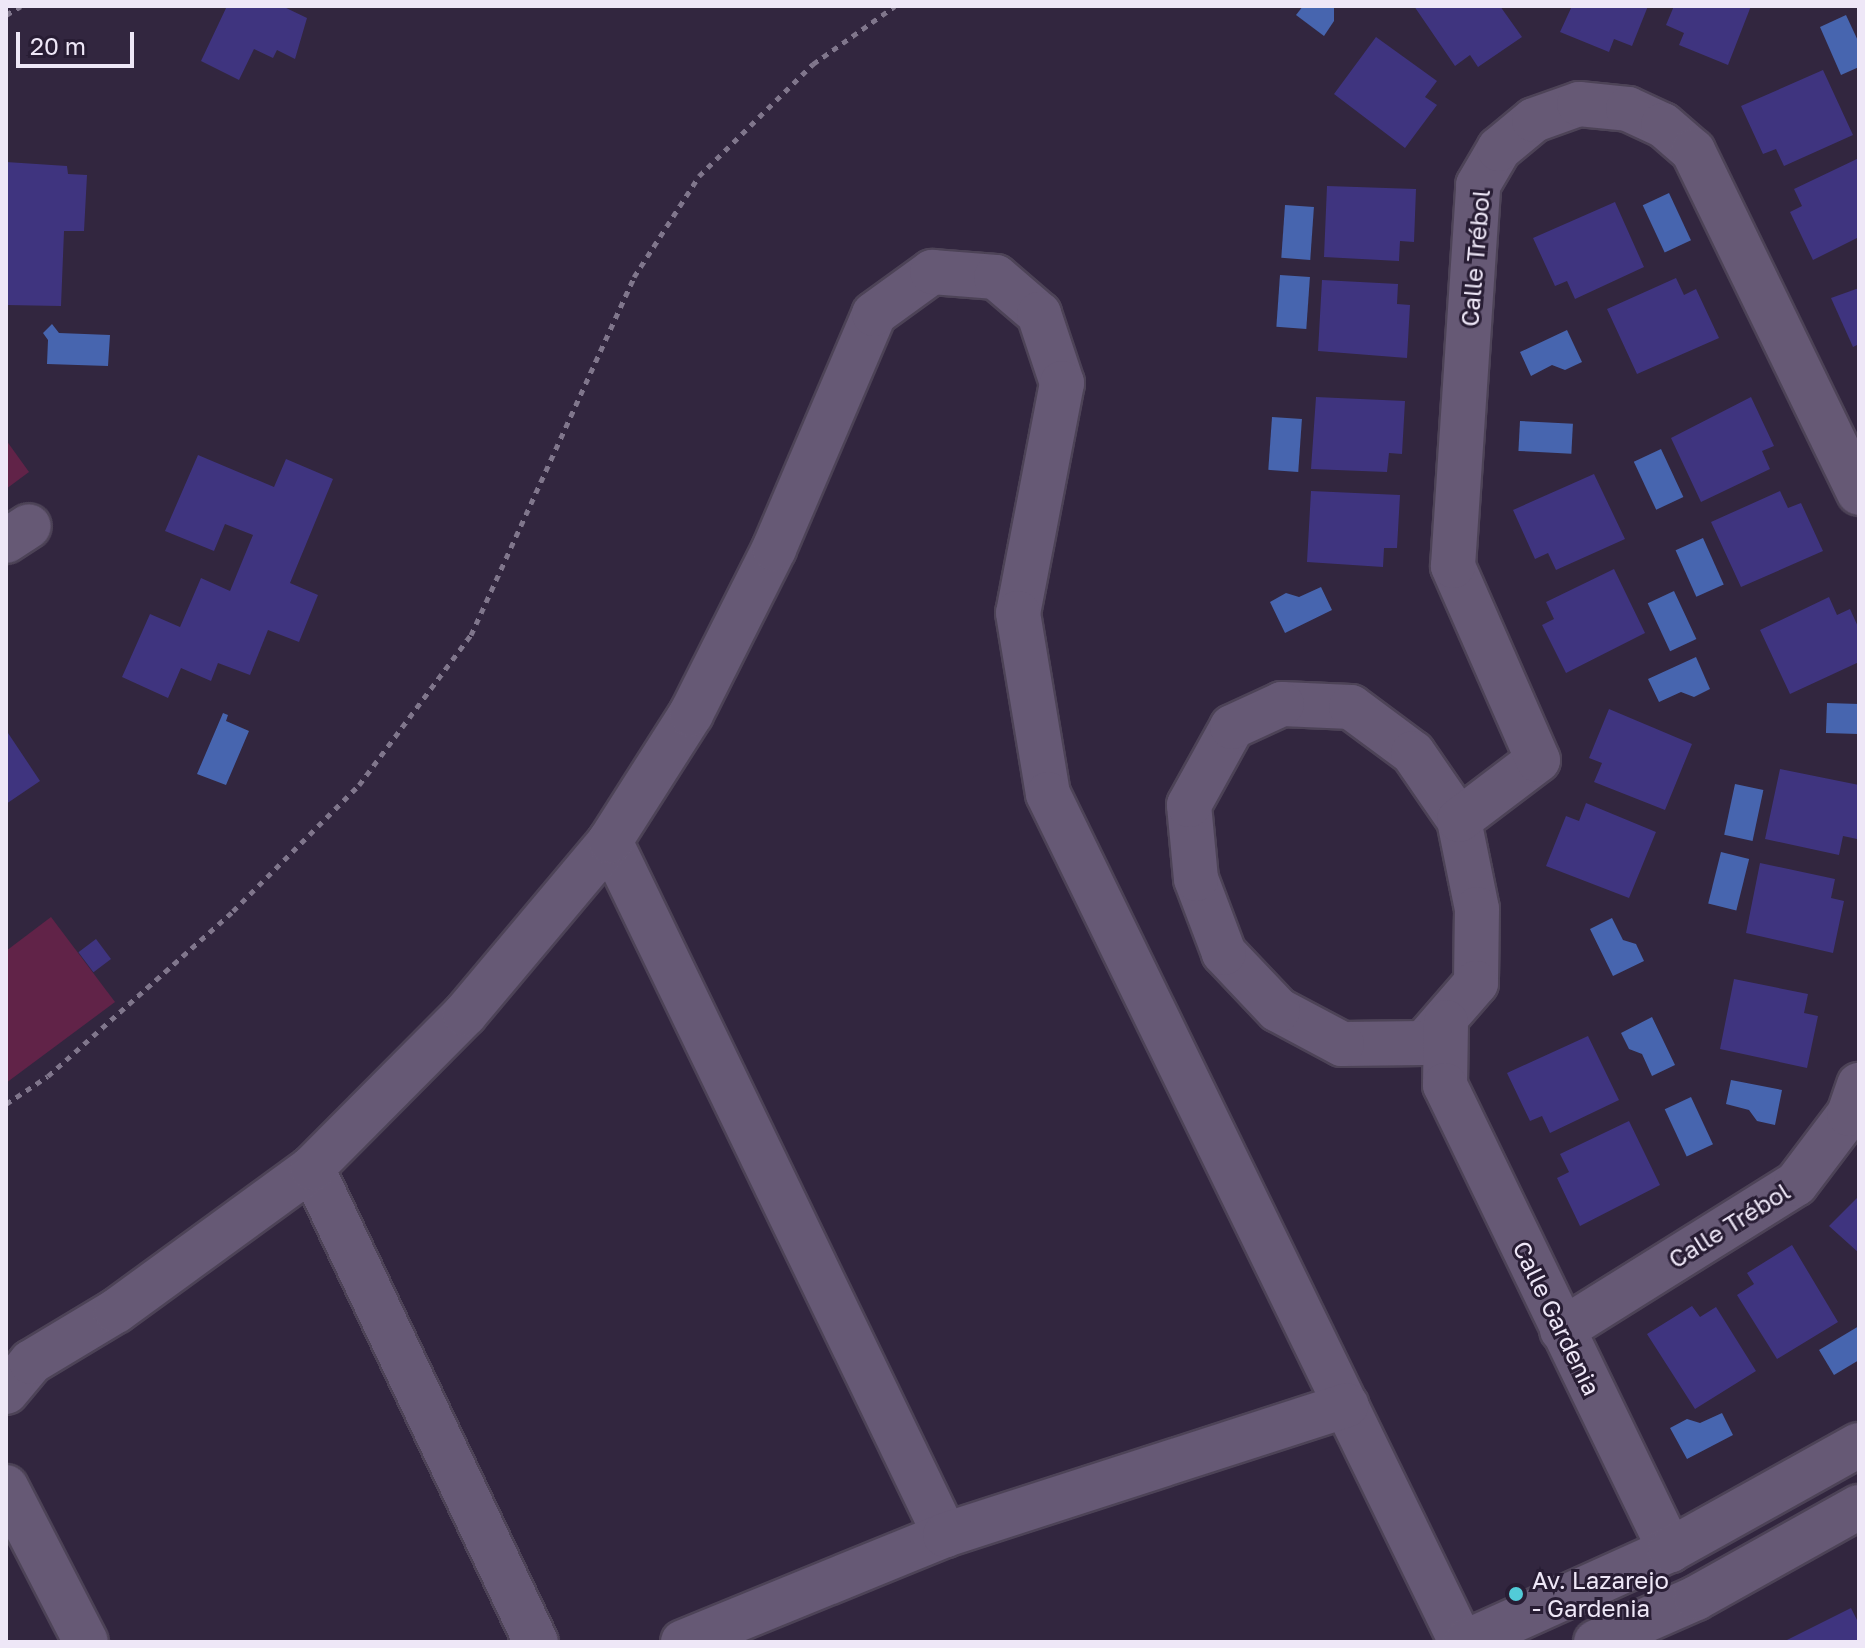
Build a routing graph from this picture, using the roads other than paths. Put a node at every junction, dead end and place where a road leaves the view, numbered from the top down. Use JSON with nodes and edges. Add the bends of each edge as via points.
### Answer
{"nodes":[{"id":1,"x":1859,"y":493,"type":"edge"},
{"id":2,"x":1459,"y":820,"type":"junction"},
{"id":3,"x":610,"y":841,"type":"junction"},
{"id":4,"x":1446,"y":1022,"type":"junction"},
{"id":5,"x":1384,"y":1046,"type":"junction"},
{"id":6,"x":1445,"y":1085,"type":"junction"},
{"id":7,"x":1859,"y":1085,"type":"edge"},
{"id":8,"x":312,"y":1168,"type":"junction"},
{"id":9,"x":1562,"y":1330,"type":"junction"},
{"id":10,"x":6,"y":1392,"type":"edge"},
{"id":11,"x":1347,"y":1405,"type":"junction"},
{"id":12,"x":1859,"y":1447,"type":"edge"},
{"id":13,"x":6,"y":1487,"type":"edge"},
{"id":14,"x":1859,"y":1507,"type":"edge"},
{"id":15,"x":945,"y":1535,"type":"junction"},
{"id":16,"x":1670,"y":1550,"type":"junction"},
{"id":17,"x":86,"y":1642,"type":"edge"},
{"id":18,"x":536,"y":1642,"type":"edge"},
{"id":19,"x":683,"y":1642,"type":"edge"},
{"id":20,"x":1464,"y":1642,"type":"edge"},
{"id":21,"x":1596,"y":1642,"type":"edge"}],
"edges":[{"from":1,"to":2,"type":"street","name":"Calle Trébol","via":[[1693,151],[1663,125],[1628,109],[1579,104],[1534,120],[1499,149],[1478,185],[1453,566],[1538,760]]},
{"from":2,"to":4,"type":"street","via":[[1477,909],[1476,983]]},
{"from":2,"to":5,"type":"street","via":[[1413,753],[1351,707],[1282,704],[1232,727],[1189,805],[1196,879],[1224,953],[1278,1010],[1342,1044]]},
{"from":3,"to":8,"type":"street","via":[[465,1014]]},
{"from":3,"to":11,"type":"street","via":[[691,714],[774,549],[874,314],[932,272],[996,277],[1039,314],[1062,383],[1018,613],[1048,794]]},
{"from":3,"to":15,"type":"street"},
{"from":4,"to":5,"type":"street","via":[[1424,1043]]},
{"from":4,"to":6,"type":"street","name":"Calle Gardenia"},
{"from":5,"to":6,"type":"street"},
{"from":6,"to":9,"type":"street","name":"Calle Gardenia"},
{"from":7,"to":9,"type":"street","name":"Calle Trébol","via":[[1849,1114],[1796,1184]]},
{"from":8,"to":10,"type":"street","via":[[116,1311],[31,1362]]},
{"from":8,"to":18,"type":"street"},
{"from":9,"to":16,"type":"street","name":"Calle Gardenia"},
{"from":11,"to":15,"type":"street"},
{"from":11,"to":20,"type":"street"},
{"from":12,"to":16,"type":"street"},
{"from":13,"to":17,"type":"street"},
{"from":14,"to":21,"type":"street","via":[[1696,1598]]},
{"from":15,"to":19,"type":"street"},
{"from":16,"to":20,"type":"street"}]}
